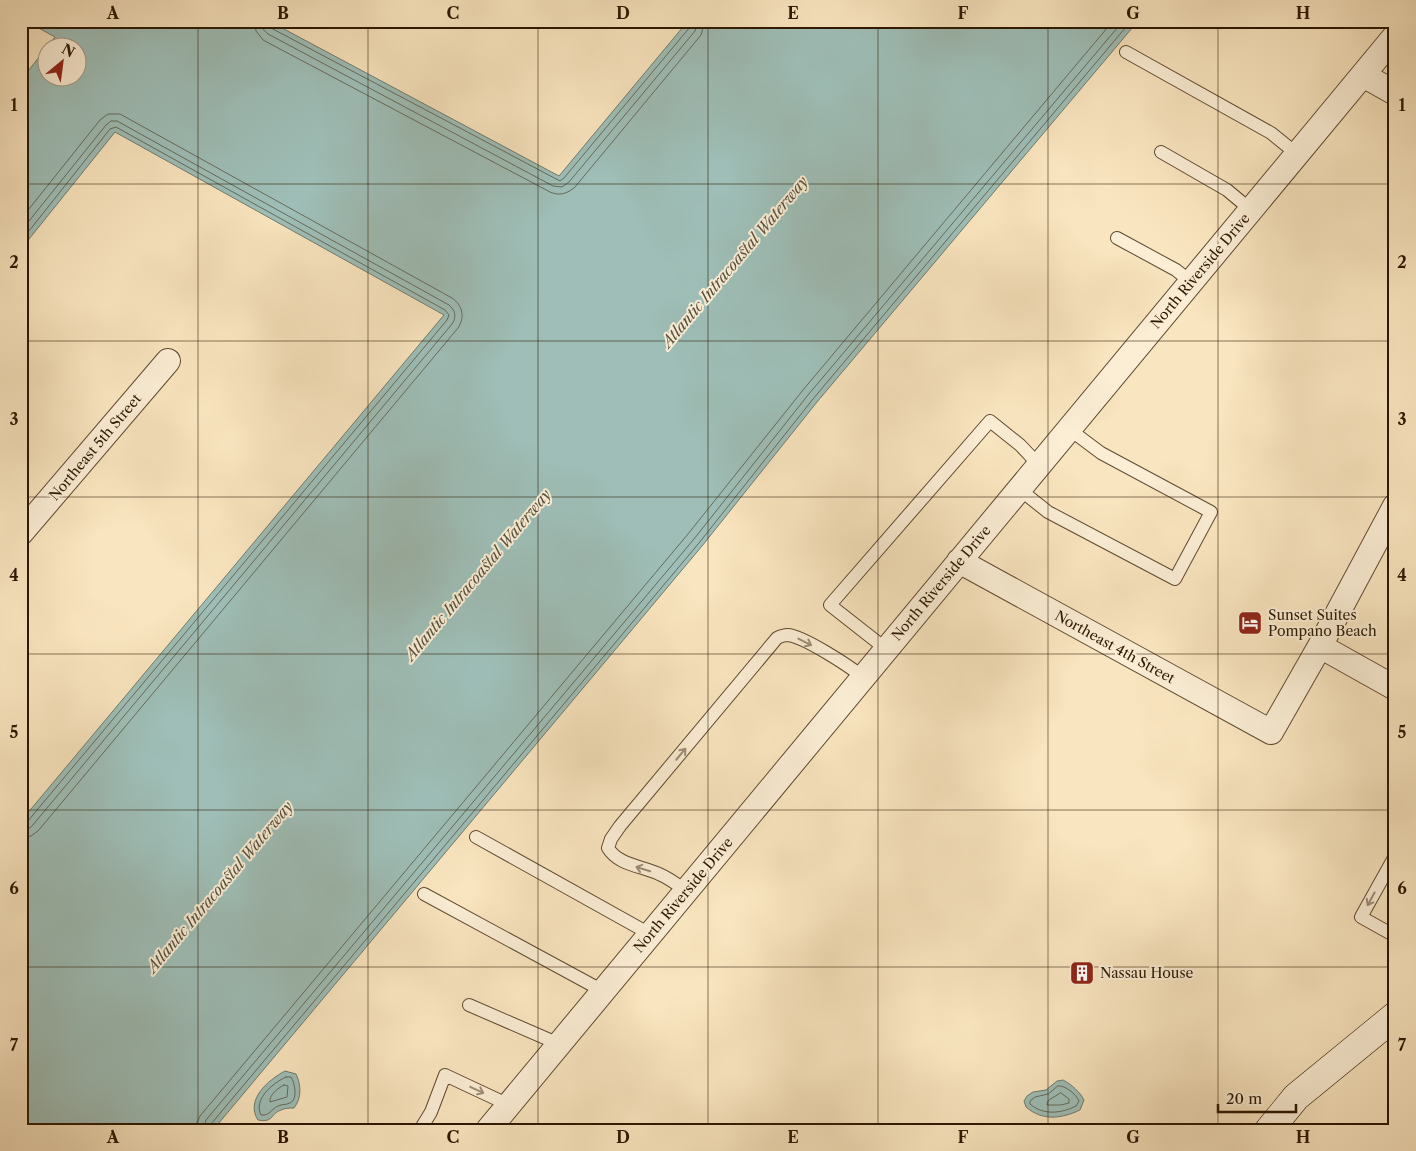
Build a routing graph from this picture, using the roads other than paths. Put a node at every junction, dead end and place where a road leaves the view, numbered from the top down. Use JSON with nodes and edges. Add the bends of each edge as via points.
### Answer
{"nodes":[{"id":1,"x":1395,"y":36,"type":"edge"},
{"id":2,"x":1126,"y":52,"type":"dead end"},
{"id":3,"x":1363,"y":75,"type":"junction"},
{"id":4,"x":1395,"y":93,"type":"edge"},
{"id":5,"x":1161,"y":152,"type":"dead end"},
{"id":6,"x":1297,"y":154,"type":"junction"},
{"id":7,"x":1251,"y":210,"type":"junction"},
{"id":8,"x":1117,"y":238,"type":"dead end"},
{"id":9,"x":1191,"y":282,"type":"junction"},
{"id":10,"x":168,"y":361,"type":"dead end"},
{"id":11,"x":1069,"y":429,"type":"junction"},
{"id":12,"x":1039,"y":464,"type":"junction"},
{"id":13,"x":1019,"y":489,"type":"junction"},
{"id":14,"x":1395,"y":506,"type":"edge"},
{"id":15,"x":21,"y":533,"type":"edge"},
{"id":16,"x":959,"y":561,"type":"junction"},
{"id":17,"x":1320,"y":646,"type":"junction"},
{"id":18,"x":886,"y":649,"type":"junction"},
{"id":19,"x":863,"y":677,"type":"junction"},
{"id":20,"x":1395,"y":688,"type":"edge"},
{"id":21,"x":476,"y":837,"type":"dead end"},
{"id":22,"x":1395,"y":856,"type":"edge"},
{"id":23,"x":686,"y":891,"type":"junction"},
{"id":24,"x":424,"y":894,"type":"dead end"},
{"id":25,"x":650,"y":934,"type":"junction"},
{"id":26,"x":1395,"y":936,"type":"edge"},
{"id":27,"x":602,"y":991,"type":"junction"},
{"id":28,"x":469,"y":1005,"type":"dead end"},
{"id":29,"x":1395,"y":1016,"type":"edge"},
{"id":30,"x":560,"y":1044,"type":"junction"},
{"id":31,"x":508,"y":1105,"type":"junction"},
{"id":32,"x":420,"y":1130,"type":"edge"},
{"id":33,"x":488,"y":1130,"type":"edge"},
{"id":34,"x":1269,"y":1130,"type":"edge"}],
"edges":[{"from":1,"to":3,"type":"street","name":"North Riverside Drive"},
{"from":2,"to":6,"type":"lane","via":[[1271,133]]},
{"from":3,"to":4,"type":"street"},
{"from":3,"to":6,"type":"street","name":"North Riverside Drive"},
{"from":5,"to":7,"type":"lane","via":[[1227,190]]},
{"from":6,"to":7,"type":"street","name":"North Riverside Drive"},
{"from":7,"to":9,"type":"street","name":"North Riverside Drive"},
{"from":8,"to":9,"type":"lane","via":[[1176,270]]},
{"from":9,"to":11,"type":"street","name":"North Riverside Drive"},
{"from":10,"to":15,"type":"street","name":"Northeast 5th Street"},
{"from":11,"to":12,"type":"street","name":"North Riverside Drive"},
{"from":11,"to":13,"type":"lane","via":[[1101,454],[1211,512],[1174,579],[1048,512]]},
{"from":12,"to":13,"type":"street","name":"North Riverside Drive"},
{"from":12,"to":18,"type":"lane","via":[[990,421],[830,605]]},
{"from":13,"to":16,"type":"street","name":"North Riverside Drive"},
{"from":14,"to":17,"type":"street"},
{"from":16,"to":17,"type":"street","name":"Northeast 4th Street","via":[[1271,732]]},
{"from":16,"to":18,"type":"street","name":"North Riverside Drive"},
{"from":17,"to":20,"type":"street"},
{"from":18,"to":19,"type":"street","name":"North Riverside Drive"},
{"from":19,"to":23,"type":"street","name":"North Riverside Drive"},
{"from":23,"to":19,"type":"lane","one_way":true,"via":[[660,874],[633,866],[612,854],[608,848],[610,839],[620,826],[778,638],[791,635],[802,640]]},
{"from":21,"to":25,"type":"lane"},
{"from":22,"to":26,"type":"lane","one_way":true,"via":[[1361,917]]},
{"from":23,"to":25,"type":"street","name":"North Riverside Drive"},
{"from":24,"to":27,"type":"lane"},
{"from":25,"to":27,"type":"street","name":"North Riverside Drive"},
{"from":27,"to":30,"type":"street","name":"North Riverside Drive"},
{"from":28,"to":30,"type":"lane"},
{"from":29,"to":34,"type":"main road","via":[[1296,1097]]},
{"from":30,"to":31,"type":"street","name":"North Riverside Drive"},
{"from":32,"to":31,"type":"lane","one_way":true,"via":[[431,1112],[445,1075]]},
{"from":31,"to":33,"type":"street","name":"North Riverside Drive"}]}
